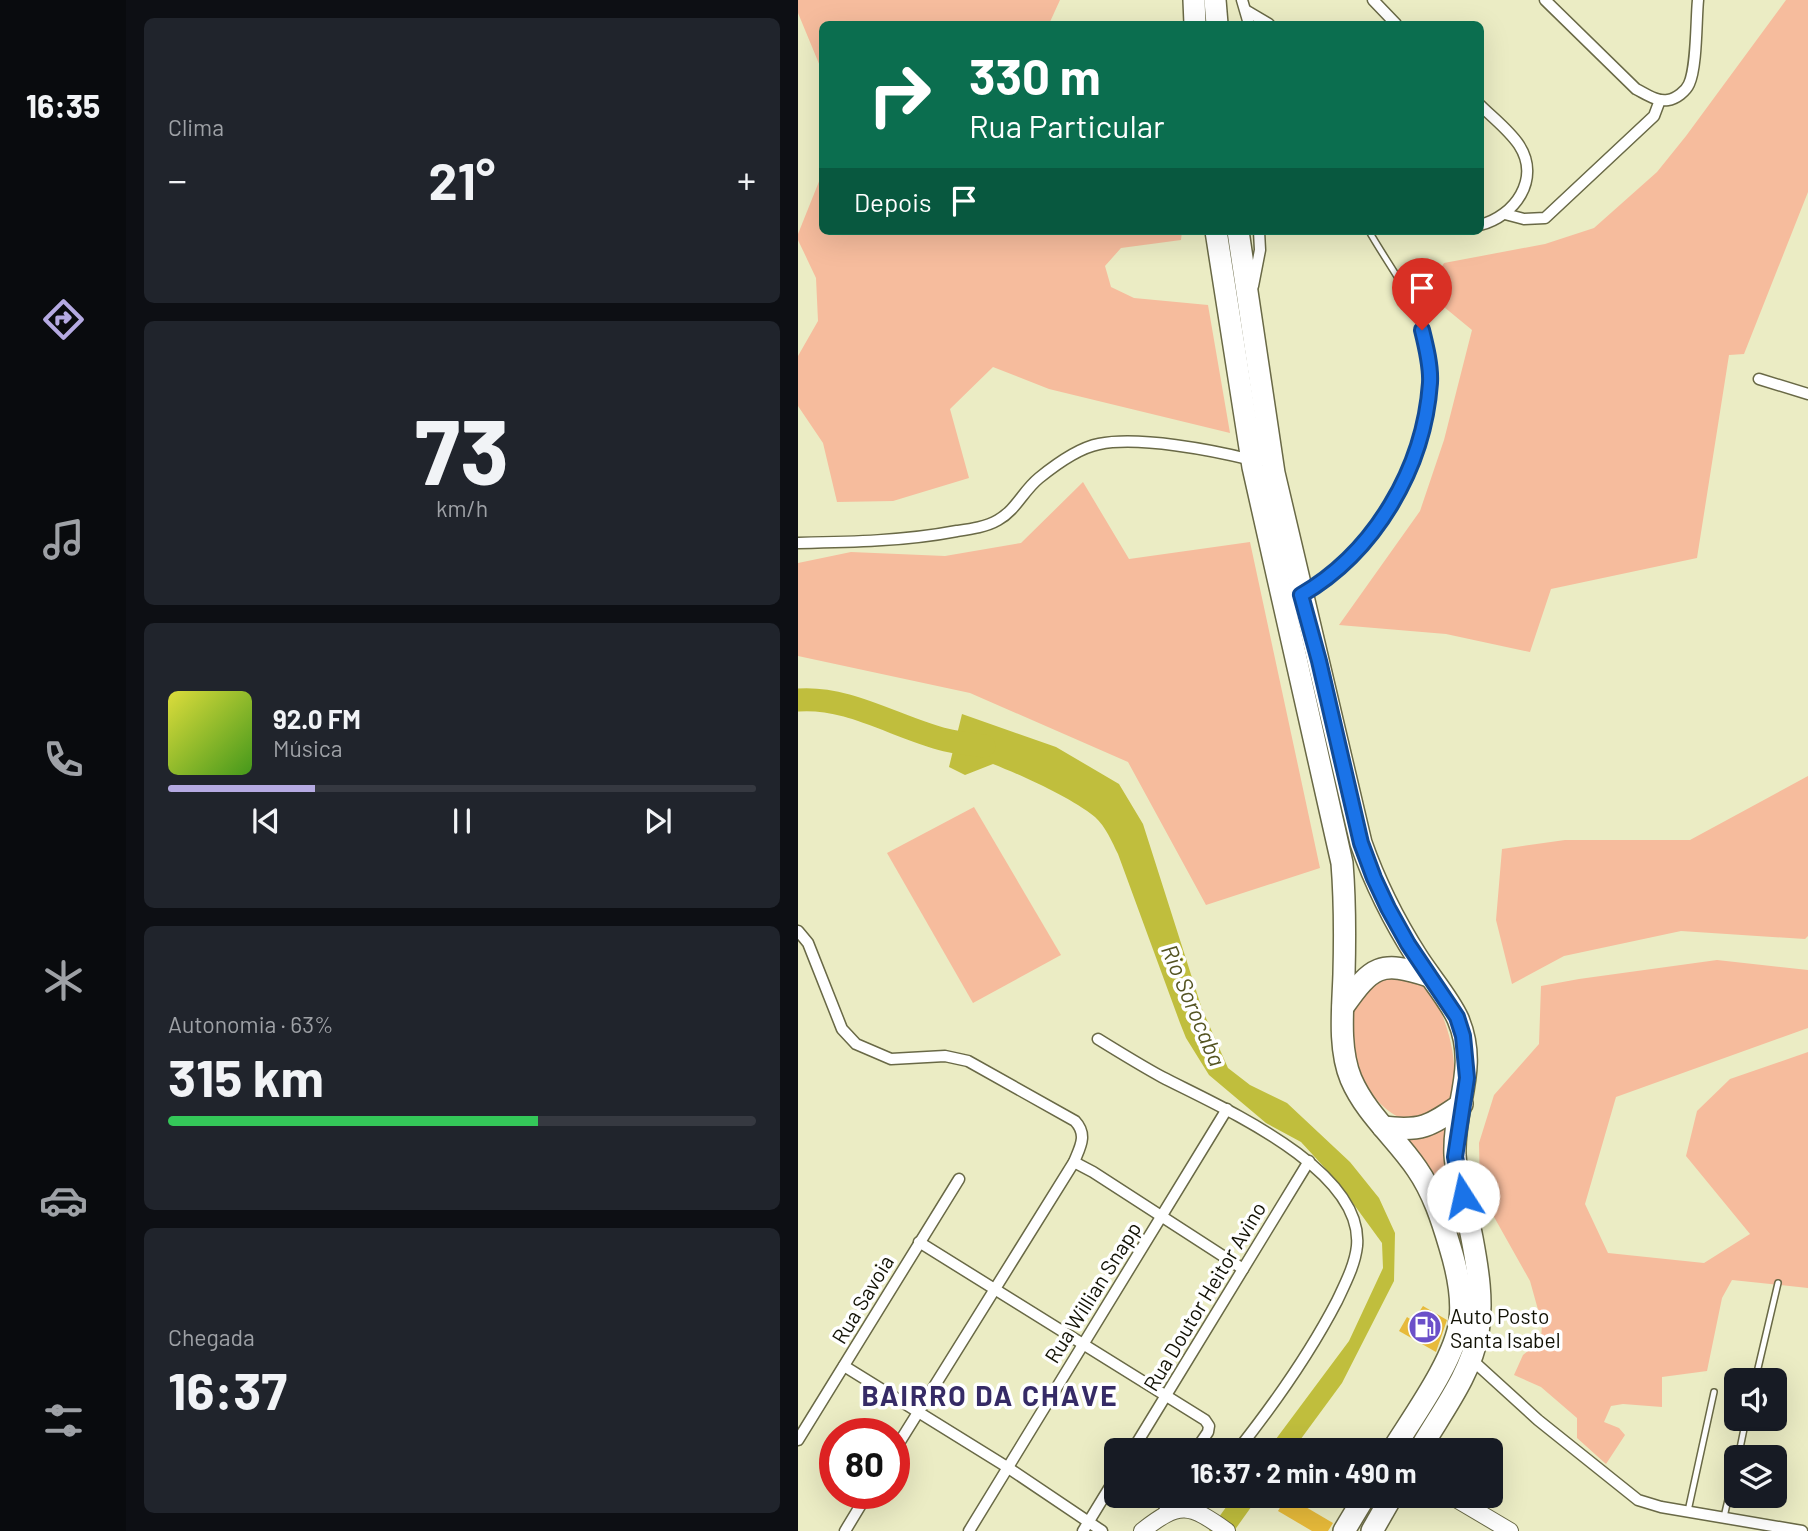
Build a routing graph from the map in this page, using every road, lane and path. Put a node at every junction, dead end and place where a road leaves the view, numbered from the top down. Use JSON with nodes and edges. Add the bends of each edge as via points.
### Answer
{"nodes":[{"id":1,"x":1194,"y":0,"type":"edge"},
{"id":2,"x":1215,"y":0,"type":"edge"},
{"id":3,"x":1242,"y":0,"type":"edge"},
{"id":4,"x":1373,"y":0,"type":"edge"},
{"id":5,"x":1545,"y":0,"type":"edge"},
{"id":6,"x":1698,"y":0,"type":"edge"},
{"id":7,"x":1247,"y":11,"type":"junction"},
{"id":8,"x":1195,"y":21,"type":"edge"},
{"id":9,"x":1217,"y":21,"type":"edge"},
{"id":10,"x":1249,"y":21,"type":"edge"},
{"id":11,"x":1264,"y":21,"type":"edge"},
{"id":12,"x":1393,"y":21,"type":"edge"},
{"id":13,"x":1660,"y":100,"type":"junction"},
{"id":14,"x":1484,"y":109,"type":"edge"},
{"id":15,"x":1505,"y":214,"type":"junction"},
{"id":16,"x":1484,"y":223,"type":"edge"},
{"id":17,"x":1217,"y":235,"type":"edge"},
{"id":18,"x":1239,"y":235,"type":"edge"},
{"id":19,"x":1259,"y":235,"type":"edge"},
{"id":20,"x":1371,"y":235,"type":"edge"},
{"id":21,"x":1248,"y":310,"type":"junction"},
{"id":22,"x":1759,"y":379,"type":"dead end"},
{"id":23,"x":1808,"y":394,"type":"edge"},
{"id":24,"x":1252,"y":460,"type":"junction"},
{"id":25,"x":798,"y":543,"type":"edge"},
{"id":26,"x":1301,"y":595,"type":"junction"},
{"id":27,"x":798,"y":931,"type":"edge"},
{"id":28,"x":1429,"y":976,"type":"junction"},
{"id":29,"x":1343,"y":1007,"type":"junction"},
{"id":30,"x":1098,"y":1039,"type":"dead end"},
{"id":31,"x":1462,"y":1104,"type":"junction"},
{"id":32,"x":1227,"y":1109,"type":"junction"},
{"id":33,"x":1382,"y":1128,"type":"junction"},
{"id":34,"x":1309,"y":1161,"type":"junction"},
{"id":35,"x":1074,"y":1162,"type":"junction"},
{"id":36,"x":959,"y":1179,"type":"dead end"},
{"id":37,"x":1160,"y":1218,"type":"junction"},
{"id":38,"x":919,"y":1242,"type":"junction"},
{"id":39,"x":1243,"y":1269,"type":"junction"},
{"id":40,"x":1778,"y":1283,"type":"dead end"},
{"id":41,"x":995,"y":1289,"type":"junction"},
{"id":42,"x":1083,"y":1343,"type":"junction"},
{"id":43,"x":1471,"y":1359,"type":"junction"},
{"id":44,"x":844,"y":1366,"type":"junction"},
{"id":45,"x":1758,"y":1368,"type":"edge"},
{"id":46,"x":1714,"y":1392,"type":"dead end"},
{"id":47,"x":1167,"y":1395,"type":"junction"},
{"id":48,"x":918,"y":1413,"type":"junction"},
{"id":49,"x":910,"y":1426,"type":"edge"},
{"id":50,"x":1140,"y":1438,"type":"edge"},
{"id":51,"x":1204,"y":1438,"type":"edge"},
{"id":52,"x":1248,"y":1438,"type":"edge"},
{"id":53,"x":1400,"y":1438,"type":"edge"},
{"id":54,"x":1426,"y":1438,"type":"edge"},
{"id":55,"x":798,"y":1440,"type":"edge"},
{"id":56,"x":1007,"y":1467,"type":"junction"},
{"id":57,"x":1104,"y":1497,"type":"edge"},
{"id":58,"x":1165,"y":1508,"type":"edge"},
{"id":59,"x":1200,"y":1508,"type":"edge"},
{"id":60,"x":1358,"y":1508,"type":"edge"},
{"id":61,"x":1385,"y":1508,"type":"edge"},
{"id":62,"x":1471,"y":1508,"type":"edge"},
{"id":63,"x":1726,"y":1508,"type":"edge"},
{"id":64,"x":858,"y":1509,"type":"edge"},
{"id":65,"x":1688,"y":1511,"type":"junction"},
{"id":66,"x":1163,"y":1515,"type":"junction"},
{"id":67,"x":1203,"y":1515,"type":"junction"},
{"id":68,"x":1724,"y":1517,"type":"junction"},
{"id":69,"x":1086,"y":1527,"type":"edge"},
{"id":70,"x":845,"y":1531,"type":"edge"},
{"id":71,"x":969,"y":1531,"type":"edge"},
{"id":72,"x":1102,"y":1531,"type":"edge"},
{"id":73,"x":1142,"y":1531,"type":"edge"},
{"id":74,"x":1227,"y":1531,"type":"edge"},
{"id":75,"x":1344,"y":1531,"type":"edge"},
{"id":76,"x":1372,"y":1531,"type":"edge"},
{"id":77,"x":1510,"y":1531,"type":"edge"},
{"id":78,"x":1806,"y":1531,"type":"edge"}],
"edges":[{"from":1,"to":8,"type":"highway"},
{"from":2,"to":9,"type":"highway"},
{"from":3,"to":7,"type":"street"},
{"from":4,"to":12,"type":"street"},
{"from":5,"to":13,"type":"street","via":[[1636,89]]},
{"from":6,"to":13,"type":"street","via":[[1689,85],[1675,97]]},
{"from":7,"to":10,"type":"street"},
{"from":7,"to":11,"type":"street"},
{"from":13,"to":15,"type":"street","via":[[1654,116],[1545,218]]},
{"from":14,"to":15,"type":"street","via":[[1520,146],[1526,166],[1524,190]]},
{"from":15,"to":16,"type":"street"},
{"from":17,"to":24,"type":"highway"},
{"from":18,"to":21,"type":"highway"},
{"from":19,"to":21,"type":"street"},
{"from":20,"to":26,"type":"lane","via":[[1418,314],[1426,346],[1430,382],[1420,439],[1407,478],[1370,537],[1325,581]]},
{"from":21,"to":26,"type":"highway","via":[[1274,473]]},
{"from":22,"to":23,"type":"street"},
{"from":24,"to":25,"type":"street","via":[[1164,445],[1098,444],[1037,479],[1013,510],[980,527],[919,538]]},
{"from":24,"to":29,"type":"highway","via":[[1342,863]]},
{"from":26,"to":28,"type":"highway","via":[[1361,843],[1388,908]]},
{"from":27,"to":35,"type":"street","via":[[808,943],[842,1029],[856,1044],[891,1059],[945,1056],[968,1061],[1075,1121],[1084,1136]]},
{"from":28,"to":29,"type":"highway","via":[[1402,967],[1375,971]]},
{"from":28,"to":31,"type":"highway","via":[[1457,1017],[1463,1036],[1467,1078]]},
{"from":29,"to":33,"type":"highway","via":[[1351,1079]]},
{"from":30,"to":32,"type":"street"},
{"from":31,"to":33,"type":"highway","via":[[1424,1128]]},
{"from":31,"to":43,"type":"highway","via":[[1455,1157],[1480,1290],[1478,1334]]},
{"from":32,"to":34,"type":"street"},
{"from":32,"to":37,"type":"street","name":"Rua Willian Snapp"},
{"from":33,"to":53,"type":"highway","via":[[1416,1168],[1432,1196],[1457,1271],[1461,1304],[1460,1323],[1443,1366]]},
{"from":34,"to":39,"type":"street","name":"Rua Doutor Heitor Avino"},
{"from":34,"to":52,"type":"street","via":[[1340,1195],[1355,1222],[1357,1246],[1348,1278],[1321,1332]]},
{"from":35,"to":37,"type":"street"},
{"from":35,"to":41,"type":"street"},
{"from":36,"to":38,"type":"street","name":"Rua Savoia"},
{"from":37,"to":39,"type":"street"},
{"from":37,"to":42,"type":"street","name":"Rua Willian Snapp"},
{"from":38,"to":41,"type":"street"},
{"from":38,"to":44,"type":"street","name":"Rua Savoia"},
{"from":39,"to":47,"type":"street","name":"Rua Doutor Heitor Avino"},
{"from":40,"to":45,"type":"lane"},
{"from":41,"to":42,"type":"street"},
{"from":41,"to":48,"type":"street"},
{"from":42,"to":47,"type":"street"},
{"from":42,"to":56,"type":"street","name":"Rua Willian Snapp"},
{"from":43,"to":54,"type":"highway"},
{"from":43,"to":65,"type":"street","via":[[1638,1500]]},
{"from":44,"to":48,"type":"street"},
{"from":44,"to":55,"type":"street","name":"Rua Savoia"},
{"from":46,"to":65,"type":"lane"},
{"from":47,"to":50,"type":"street","name":"Rua Doutor Heitor Avino"},
{"from":47,"to":51,"type":"street","via":[[1205,1420],[1209,1426]]},
{"from":48,"to":49,"type":"street"},
{"from":48,"to":56,"type":"street"},
{"from":56,"to":69,"type":"street"},
{"from":56,"to":71,"type":"street","name":"Rua Willian Snapp"},
{"from":57,"to":69,"type":"street"},
{"from":58,"to":66,"type":"street"},
{"from":59,"to":67,"type":"street"},
{"from":60,"to":75,"type":"highway"},
{"from":61,"to":76,"type":"highway"},
{"from":62,"to":77,"type":"main road"},
{"from":63,"to":68,"type":"lane"},
{"from":64,"to":70,"type":"street"},
{"from":65,"to":68,"type":"street"},
{"from":66,"to":67,"type":"main road","via":[[1184,1508]]},
{"from":66,"to":73,"type":"main road"},
{"from":67,"to":74,"type":"main road"},
{"from":68,"to":78,"type":"street"},
{"from":69,"to":72,"type":"street"}]}
